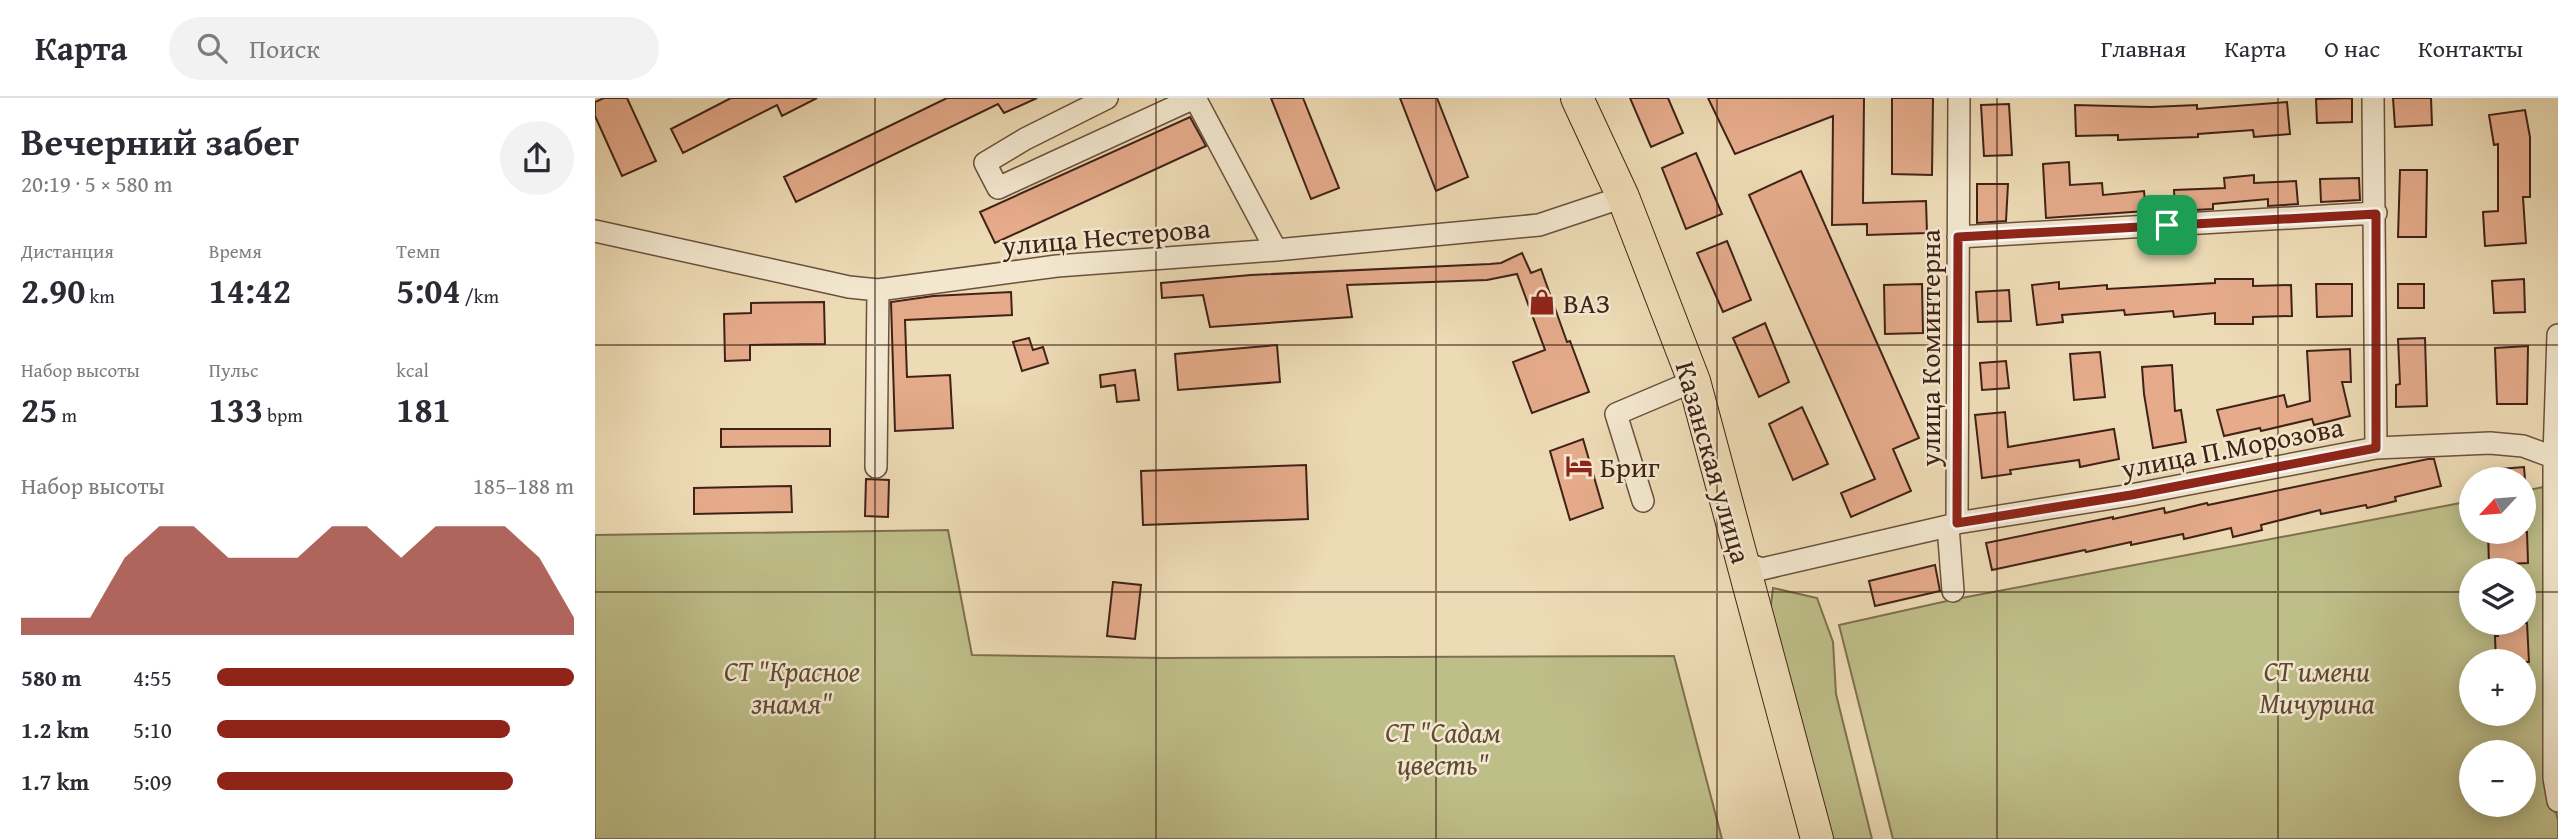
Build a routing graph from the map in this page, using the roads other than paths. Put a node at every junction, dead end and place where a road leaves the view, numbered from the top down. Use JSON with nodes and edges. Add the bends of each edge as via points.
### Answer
{"nodes":[{"id":1,"x":1107,"y":98,"type":"edge"},
{"id":2,"x":1195,"y":98,"type":"edge"},
{"id":3,"x":1577,"y":98,"type":"edge"},
{"id":4,"x":1959,"y":98,"type":"edge"},
{"id":5,"x":2373,"y":98,"type":"edge"},
{"id":6,"x":1623,"y":197,"type":"junction"},
{"id":7,"x":2376,"y":214,"type":"junction"},
{"id":8,"x":595,"y":231,"type":"edge"},
{"id":9,"x":1958,"y":237,"type":"junction"},
{"id":10,"x":1276,"y":250,"type":"junction"},
{"id":11,"x":878,"y":290,"type":"junction"},
{"id":12,"x":2558,"y":335,"type":"edge"},
{"id":13,"x":1694,"y":381,"type":"junction"},
{"id":14,"x":2376,"y":448,"type":"junction"},
{"id":15,"x":2556,"y":458,"type":"edge"},
{"id":16,"x":876,"y":467,"type":"dead end"},
{"id":17,"x":1643,"y":501,"type":"dead end"},
{"id":18,"x":1953,"y":524,"type":"junction"},
{"id":19,"x":1742,"y":562,"type":"junction"},
{"id":20,"x":1953,"y":591,"type":"dead end"},
{"id":21,"x":2558,"y":801,"type":"edge"},
{"id":22,"x":1817,"y":839,"type":"edge"}],
"edges":[{"from":1,"to":2,"type":"street","via":[[985,163],[998,188]]},
{"from":2,"to":10,"type":"street"},
{"from":3,"to":6,"type":"highway","name":"Казанская улица"},
{"from":4,"to":9,"type":"street","name":"улица Коминтерна"},
{"from":5,"to":7,"type":"street"},
{"from":6,"to":10,"type":"street","name":"улица Нестерова","via":[[1539,225]]},
{"from":6,"to":13,"type":"highway","name":"Казанская улица"},
{"from":7,"to":9,"type":"street"},
{"from":7,"to":14,"type":"street"},
{"from":8,"to":11,"type":"street","name":"улица Нестерова"},
{"from":9,"to":18,"type":"street","name":"улица Коминтерна"},
{"from":10,"to":11,"type":"street","name":"улица Нестерова","via":[[1057,266]]},
{"from":11,"to":16,"type":"street"},
{"from":12,"to":15,"type":"street"},
{"from":13,"to":17,"type":"street","via":[[1616,414]]},
{"from":13,"to":19,"type":"highway","name":"Казанская улица"},
{"from":14,"to":15,"type":"street","name":"улица П.Морозова","via":[[2490,443],[2523,446]]},
{"from":14,"to":18,"type":"street","name":"улица П.Морозова"},
{"from":15,"to":21,"type":"street","via":[[2554,778]]},
{"from":18,"to":19,"type":"street","name":"улица П.Морозова","via":[[1762,569]]},
{"from":18,"to":20,"type":"street","name":"улица Коминтерна"},
{"from":19,"to":22,"type":"highway","name":"Казанская улица"}]}
